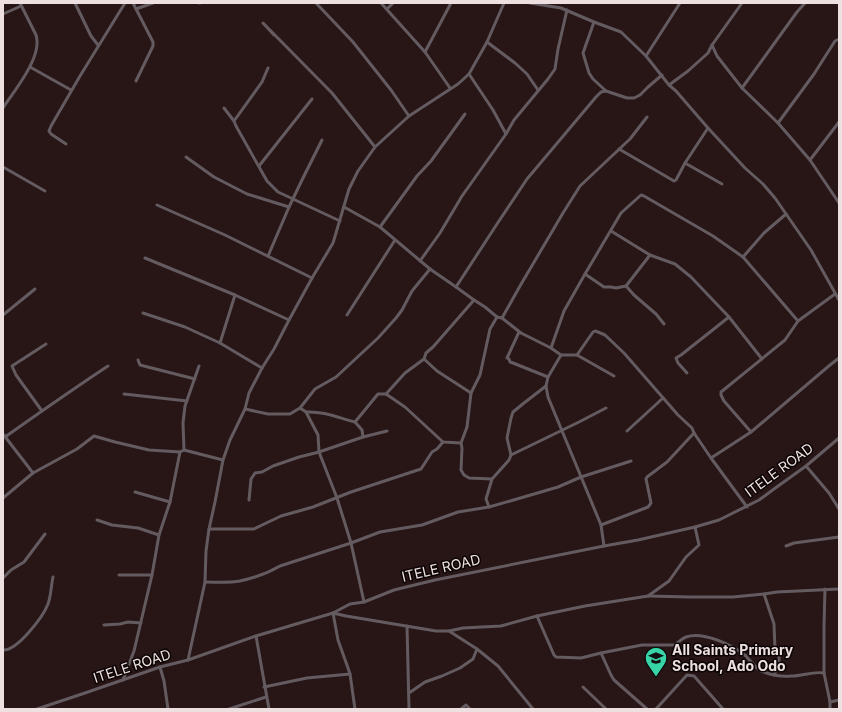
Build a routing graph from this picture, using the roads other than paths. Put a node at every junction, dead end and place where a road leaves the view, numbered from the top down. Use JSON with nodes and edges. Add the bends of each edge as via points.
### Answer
{"nodes":[{"id":1,"x":76,"y":3,"type":"edge"},
{"id":2,"x":125,"y":3,"type":"edge"},
{"id":3,"x":133,"y":3,"type":"edge"},
{"id":4,"x":153,"y":3,"type":"edge"},
{"id":5,"x":316,"y":3,"type":"edge"},
{"id":6,"x":381,"y":3,"type":"edge"},
{"id":7,"x":393,"y":3,"type":"edge"},
{"id":8,"x":451,"y":3,"type":"edge"},
{"id":9,"x":504,"y":3,"type":"edge"},
{"id":10,"x":530,"y":3,"type":"edge"},
{"id":11,"x":564,"y":3,"type":"edge"},
{"id":12,"x":680,"y":3,"type":"edge"},
{"id":13,"x":742,"y":3,"type":"edge"},
{"id":14,"x":805,"y":3,"type":"edge"},
{"id":15,"x":21,"y":5,"type":"edge"},
{"id":16,"x":561,"y":8,"type":"junction"},
{"id":17,"x":136,"y":9,"type":"junction"},
{"id":18,"x":388,"y":9,"type":"junction"},
{"id":19,"x":567,"y":10,"type":"junction"},
{"id":20,"x":3,"y":14,"type":"edge"},
{"id":21,"x":594,"y":22,"type":"junction"},
{"id":22,"x":274,"y":35,"type":"dead end"},
{"id":23,"x":839,"y":39,"type":"edge"},
{"id":24,"x":487,"y":42,"type":"junction"},
{"id":25,"x":98,"y":45,"type":"junction"},
{"id":26,"x":712,"y":45,"type":"junction"},
{"id":27,"x":425,"y":52,"type":"junction"},
{"id":28,"x":708,"y":52,"type":"junction"},
{"id":29,"x":646,"y":56,"type":"junction"},
{"id":30,"x":717,"y":56,"type":"junction"},
{"id":31,"x":30,"y":67,"type":"junction"},
{"id":32,"x":268,"y":68,"type":"dead end"},
{"id":33,"x":469,"y":74,"type":"junction"},
{"id":34,"x":662,"y":76,"type":"junction"},
{"id":35,"x":136,"y":81,"type":"dead end"},
{"id":36,"x":669,"y":85,"type":"junction"},
{"id":37,"x":450,"y":88,"type":"junction"},
{"id":38,"x":742,"y":88,"type":"junction"},
{"id":39,"x":71,"y":90,"type":"junction"},
{"id":40,"x":538,"y":90,"type":"junction"},
{"id":41,"x":606,"y":91,"type":"junction"},
{"id":42,"x":312,"y":99,"type":"dead end"},
{"id":43,"x":3,"y":107,"type":"edge"},
{"id":44,"x":224,"y":108,"type":"dead end"},
{"id":45,"x":465,"y":114,"type":"dead end"},
{"id":46,"x":409,"y":116,"type":"junction"},
{"id":47,"x":647,"y":116,"type":"dead end"},
{"id":48,"x":234,"y":121,"type":"junction"},
{"id":49,"x":839,"y":122,"type":"edge"},
{"id":50,"x":778,"y":123,"type":"junction"},
{"id":51,"x":708,"y":128,"type":"junction"},
{"id":52,"x":506,"y":134,"type":"junction"},
{"id":53,"x":322,"y":140,"type":"dead end"},
{"id":54,"x":66,"y":144,"type":"dead end"},
{"id":55,"x":375,"y":147,"type":"junction"},
{"id":56,"x":619,"y":150,"type":"junction"},
{"id":57,"x":186,"y":157,"type":"dead end"},
{"id":58,"x":810,"y":160,"type":"junction"},
{"id":59,"x":685,"y":163,"type":"junction"},
{"id":60,"x":259,"y":166,"type":"junction"},
{"id":61,"x":3,"y":167,"type":"edge"},
{"id":62,"x":722,"y":184,"type":"dead end"},
{"id":63,"x":45,"y":191,"type":"dead end"},
{"id":64,"x":293,"y":199,"type":"junction"},
{"id":65,"x":839,"y":203,"type":"edge"},
{"id":66,"x":157,"y":205,"type":"dead end"},
{"id":67,"x":289,"y":207,"type":"junction"},
{"id":68,"x":344,"y":207,"type":"junction"},
{"id":69,"x":786,"y":214,"type":"junction"},
{"id":70,"x":340,"y":221,"type":"junction"},
{"id":71,"x":380,"y":227,"type":"junction"},
{"id":72,"x":611,"y":231,"type":"junction"},
{"id":73,"x":395,"y":240,"type":"junction"},
{"id":74,"x":650,"y":255,"type":"junction"},
{"id":75,"x":268,"y":256,"type":"junction"},
{"id":76,"x":743,"y":257,"type":"junction"},
{"id":77,"x":145,"y":258,"type":"dead end"},
{"id":78,"x":420,"y":261,"type":"junction"},
{"id":79,"x":430,"y":269,"type":"junction"},
{"id":80,"x":585,"y":274,"type":"junction"},
{"id":81,"x":312,"y":278,"type":"junction"},
{"id":82,"x":626,"y":286,"type":"junction"},
{"id":83,"x":456,"y":287,"type":"junction"},
{"id":84,"x":35,"y":290,"type":"dead end"},
{"id":85,"x":835,"y":294,"type":"junction"},
{"id":86,"x":235,"y":295,"type":"junction"},
{"id":87,"x":474,"y":300,"type":"junction"},
{"id":88,"x":839,"y":300,"type":"edge"},
{"id":89,"x":143,"y":313,"type":"dead end"},
{"id":90,"x":3,"y":315,"type":"edge"},
{"id":91,"x":347,"y":315,"type":"dead end"},
{"id":92,"x":498,"y":317,"type":"junction"},
{"id":93,"x":729,"y":317,"type":"junction"},
{"id":94,"x":502,"y":318,"type":"junction"},
{"id":95,"x":289,"y":320,"type":"junction"},
{"id":96,"x":798,"y":321,"type":"junction"},
{"id":97,"x":664,"y":324,"type":"dead end"},
{"id":98,"x":521,"y":333,"type":"junction"},
{"id":99,"x":220,"y":343,"type":"junction"},
{"id":100,"x":46,"y":344,"type":"dead end"},
{"id":101,"x":551,"y":348,"type":"junction"},
{"id":102,"x":561,"y":355,"type":"junction"},
{"id":103,"x":577,"y":355,"type":"junction"},
{"id":104,"x":839,"y":358,"type":"edge"},
{"id":105,"x":762,"y":359,"type":"junction"},
{"id":106,"x":138,"y":360,"type":"dead end"},
{"id":107,"x":424,"y":360,"type":"junction"},
{"id":108,"x":108,"y":366,"type":"dead end"},
{"id":109,"x":199,"y":366,"type":"dead end"},
{"id":110,"x":262,"y":368,"type":"junction"},
{"id":111,"x":687,"y":373,"type":"dead end"},
{"id":112,"x":614,"y":376,"type":"dead end"},
{"id":113,"x":548,"y":377,"type":"junction"},
{"id":114,"x":195,"y":378,"type":"junction"},
{"id":115,"x":546,"y":386,"type":"junction"},
{"id":116,"x":471,"y":393,"type":"junction"},
{"id":117,"x":124,"y":394,"type":"dead end"},
{"id":118,"x":386,"y":394,"type":"junction"},
{"id":119,"x":663,"y":398,"type":"junction"},
{"id":120,"x":187,"y":401,"type":"junction"},
{"id":121,"x":300,"y":408,"type":"junction"},
{"id":122,"x":606,"y":408,"type":"dead end"},
{"id":123,"x":245,"y":409,"type":"junction"},
{"id":124,"x":42,"y":412,"type":"junction"},
{"id":125,"x":306,"y":412,"type":"junction"},
{"id":126,"x":355,"y":422,"type":"junction"},
{"id":127,"x":562,"y":430,"type":"junction"},
{"id":128,"x":628,"y":430,"type":"dead end"},
{"id":129,"x":387,"y":431,"type":"dead end"},
{"id":130,"x":751,"y":432,"type":"junction"},
{"id":131,"x":694,"y":433,"type":"junction"},
{"id":132,"x":4,"y":436,"type":"edge"},
{"id":133,"x":363,"y":437,"type":"junction"},
{"id":134,"x":839,"y":438,"type":"edge"},
{"id":135,"x":443,"y":442,"type":"junction"},
{"id":136,"x":461,"y":442,"type":"junction"},
{"id":137,"x":182,"y":451,"type":"junction"},
{"id":138,"x":319,"y":452,"type":"junction"},
{"id":139,"x":511,"y":455,"type":"junction"},
{"id":140,"x":710,"y":458,"type":"junction"},
{"id":141,"x":222,"y":460,"type":"junction"},
{"id":142,"x":632,"y":460,"type":"dead end"},
{"id":143,"x":806,"y":466,"type":"junction"},
{"id":144,"x":33,"y":473,"type":"junction"},
{"id":145,"x":581,"y":477,"type":"junction"},
{"id":146,"x":492,"y":479,"type":"junction"},
{"id":147,"x":135,"y":492,"type":"dead end"},
{"id":148,"x":3,"y":498,"type":"edge"},
{"id":149,"x":337,"y":498,"type":"junction"},
{"id":150,"x":249,"y":500,"type":"dead end"},
{"id":151,"x":170,"y":502,"type":"junction"},
{"id":152,"x":489,"y":507,"type":"junction"},
{"id":153,"x":747,"y":507,"type":"junction"},
{"id":154,"x":839,"y":509,"type":"edge"},
{"id":155,"x":97,"y":520,"type":"dead end"},
{"id":156,"x":602,"y":525,"type":"junction"},
{"id":157,"x":695,"y":527,"type":"junction"},
{"id":158,"x":209,"y":529,"type":"junction"},
{"id":159,"x":45,"y":534,"type":"dead end"},
{"id":160,"x":159,"y":535,"type":"junction"},
{"id":161,"x":839,"y":537,"type":"edge"},
{"id":162,"x":352,"y":543,"type":"junction"},
{"id":163,"x":604,"y":546,"type":"junction"},
{"id":164,"x":786,"y":546,"type":"dead end"},
{"id":165,"x":119,"y":574,"type":"dead end"},
{"id":166,"x":152,"y":575,"type":"junction"},
{"id":167,"x":53,"y":577,"type":"dead end"},
{"id":168,"x":3,"y":578,"type":"edge"},
{"id":169,"x":205,"y":582,"type":"junction"},
{"id":170,"x":825,"y":589,"type":"junction"},
{"id":171,"x":839,"y":589,"type":"edge"},
{"id":172,"x":764,"y":594,"type":"junction"},
{"id":173,"x":648,"y":596,"type":"junction"},
{"id":174,"x":364,"y":602,"type":"junction"},
{"id":175,"x":333,"y":613,"type":"junction"},
{"id":176,"x":537,"y":616,"type":"junction"},
{"id":177,"x":141,"y":623,"type":"junction"},
{"id":178,"x":104,"y":625,"type":"dead end"},
{"id":179,"x":407,"y":626,"type":"junction"},
{"id":180,"x":449,"y":632,"type":"junction"},
{"id":181,"x":256,"y":636,"type":"junction"},
{"id":182,"x":477,"y":649,"type":"junction"},
{"id":183,"x":3,"y":650,"type":"edge"},
{"id":184,"x":601,"y":653,"type":"junction"},
{"id":185,"x":188,"y":660,"type":"junction"},
{"id":186,"x":160,"y":667,"type":"junction"},
{"id":187,"x":824,"y":673,"type":"junction"},
{"id":188,"x":350,"y":674,"type":"junction"},
{"id":189,"x":774,"y":674,"type":"junction"},
{"id":190,"x":123,"y":680,"type":"junction"},
{"id":191,"x":264,"y":687,"type":"junction"},
{"id":192,"x":583,"y":687,"type":"dead end"},
{"id":193,"x":409,"y":693,"type":"junction"},
{"id":194,"x":266,"y":697,"type":"junction"},
{"id":195,"x":839,"y":700,"type":"edge"},
{"id":196,"x":830,"y":702,"type":"junction"},
{"id":197,"x":36,"y":709,"type":"edge"},
{"id":198,"x":168,"y":709,"type":"edge"},
{"id":199,"x":229,"y":709,"type":"edge"},
{"id":200,"x":269,"y":709,"type":"edge"},
{"id":201,"x":355,"y":709,"type":"edge"},
{"id":202,"x":409,"y":709,"type":"edge"},
{"id":203,"x":461,"y":709,"type":"edge"},
{"id":204,"x":470,"y":709,"type":"edge"},
{"id":205,"x":533,"y":709,"type":"edge"},
{"id":206,"x":606,"y":709,"type":"edge"},
{"id":207,"x":647,"y":709,"type":"edge"},
{"id":208,"x":656,"y":709,"type":"edge"},
{"id":209,"x":722,"y":709,"type":"edge"},
{"id":210,"x":830,"y":709,"type":"edge"}],
"edges":[{"from":1,"to":25,"type":"street","via":[[90,36]]},
{"from":2,"to":25,"type":"street"},
{"from":3,"to":17,"type":"street"},
{"from":4,"to":17,"type":"street"},
{"from":5,"to":46,"type":"street","via":[[353,42]]},
{"from":6,"to":18,"type":"street"},
{"from":7,"to":18,"type":"street"},
{"from":8,"to":27,"type":"street"},
{"from":9,"to":24,"type":"street"},
{"from":10,"to":16,"type":"street"},
{"from":11,"to":16,"type":"street"},
{"from":12,"to":29,"type":"street"},
{"from":13,"to":26,"type":"street"},
{"from":14,"to":38,"type":"street"},
{"from":15,"to":20,"type":"street"},
{"from":15,"to":31,"type":"street","via":[[38,41]]},
{"from":16,"to":19,"type":"street"},
{"from":17,"to":35,"type":"street","via":[[152,39],[153,46]]},
{"from":18,"to":27,"type":"street"},
{"from":19,"to":21,"type":"street"},
{"from":19,"to":40,"type":"street","via":[[555,69]]},
{"from":21,"to":29,"type":"street","via":[[621,32]]},
{"from":21,"to":41,"type":"street","via":[[583,53],[589,74]]},
{"from":22,"to":55,"type":"street","via":[[263,23],[332,93]]},
{"from":23,"to":50,"type":"street","via":[[835,41]]},
{"from":24,"to":33,"type":"street"},
{"from":24,"to":40,"type":"street","via":[[516,63]]},
{"from":25,"to":39,"type":"street"},
{"from":26,"to":28,"type":"street"},
{"from":26,"to":30,"type":"street"},
{"from":27,"to":37,"type":"street"},
{"from":28,"to":30,"type":"street"},
{"from":28,"to":36,"type":"street"},
{"from":29,"to":34,"type":"street"},
{"from":30,"to":38,"type":"street"},
{"from":31,"to":39,"type":"street"},
{"from":31,"to":43,"type":"street"},
{"from":32,"to":48,"type":"street","via":[[262,82]]},
{"from":33,"to":37,"type":"street"},
{"from":33,"to":52,"type":"street"},
{"from":34,"to":36,"type":"street"},
{"from":34,"to":41,"type":"street","via":[[634,98]]},
{"from":36,"to":51,"type":"street"},
{"from":37,"to":46,"type":"street"},
{"from":38,"to":50,"type":"street"},
{"from":39,"to":54,"type":"street","via":[[49,131]]},
{"from":40,"to":52,"type":"street"},
{"from":41,"to":83,"type":"street","via":[[596,97],[527,180]]},
{"from":42,"to":60,"type":"street"},
{"from":44,"to":48,"type":"street"},
{"from":45,"to":71,"type":"street"},
{"from":46,"to":55,"type":"street"},
{"from":47,"to":56,"type":"street"},
{"from":48,"to":60,"type":"street"},
{"from":49,"to":58,"type":"street"},
{"from":50,"to":58,"type":"street"},
{"from":51,"to":59,"type":"street"},
{"from":51,"to":69,"type":"street","via":[[763,184]]},
{"from":52,"to":78,"type":"street"},
{"from":53,"to":64,"type":"street"},
{"from":55,"to":68,"type":"street","via":[[358,171]]},
{"from":56,"to":59,"type":"street","via":[[674,181]]},
{"from":56,"to":94,"type":"street","via":[[580,186]]},
{"from":57,"to":67,"type":"street","via":[[214,177],[247,194]]},
{"from":58,"to":65,"type":"street"},
{"from":59,"to":62,"type":"street"},
{"from":60,"to":64,"type":"street","via":[[268,182],[278,192]]},
{"from":61,"to":63,"type":"street"},
{"from":64,"to":67,"type":"street"},
{"from":64,"to":70,"type":"street"},
{"from":66,"to":75,"type":"street"},
{"from":67,"to":75,"type":"street"},
{"from":68,"to":70,"type":"street"},
{"from":68,"to":71,"type":"street"},
{"from":69,"to":76,"type":"street","via":[[764,233]]},
{"from":69,"to":85,"type":"street","via":[[811,250]]},
{"from":70,"to":81,"type":"street","via":[[332,243]]},
{"from":71,"to":73,"type":"street"},
{"from":72,"to":74,"type":"street"},
{"from":72,"to":76,"type":"street","via":[[621,213],[640,195]]},
{"from":72,"to":80,"type":"street"},
{"from":73,"to":78,"type":"street"},
{"from":73,"to":91,"type":"street"},
{"from":74,"to":82,"type":"street"},
{"from":74,"to":93,"type":"street","via":[[675,264]]},
{"from":75,"to":81,"type":"street"},
{"from":76,"to":96,"type":"street"},
{"from":77,"to":86,"type":"street"},
{"from":78,"to":79,"type":"street"},
{"from":79,"to":83,"type":"street"},
{"from":79,"to":121,"type":"street","via":[[412,290],[396,318],[378,338],[336,377],[315,389]]},
{"from":80,"to":82,"type":"street","via":[[604,287]]},
{"from":80,"to":101,"type":"street","via":[[564,311]]},
{"from":81,"to":95,"type":"street"},
{"from":82,"to":97,"type":"street"},
{"from":83,"to":87,"type":"street"},
{"from":84,"to":90,"type":"street"},
{"from":85,"to":88,"type":"street"},
{"from":85,"to":96,"type":"street"},
{"from":86,"to":95,"type":"street"},
{"from":86,"to":99,"type":"street"},
{"from":87,"to":92,"type":"street"},
{"from":87,"to":107,"type":"street","via":[[426,353]]},
{"from":89,"to":99,"type":"street","via":[[185,327]]},
{"from":92,"to":94,"type":"street"},
{"from":92,"to":116,"type":"street","via":[[490,329],[480,375]]},
{"from":93,"to":105,"type":"street"},
{"from":93,"to":111,"type":"street","via":[[676,358]]},
{"from":94,"to":98,"type":"street"},
{"from":95,"to":110,"type":"street"},
{"from":96,"to":105,"type":"street","via":[[785,340]]},
{"from":98,"to":101,"type":"street"},
{"from":98,"to":113,"type":"street","via":[[519,332],[507,358],[510,362]]},
{"from":99,"to":110,"type":"street"},
{"from":100,"to":124,"type":"street","via":[[12,366]]},
{"from":101,"to":102,"type":"street"},
{"from":102,"to":103,"type":"street"},
{"from":102,"to":113,"type":"street"},
{"from":103,"to":112,"type":"street"},
{"from":103,"to":119,"type":"street","via":[[593,332],[605,335]]},
{"from":104,"to":130,"type":"street"},
{"from":105,"to":130,"type":"street","via":[[721,392],[724,401]]},
{"from":106,"to":114,"type":"street","via":[[140,365]]},
{"from":107,"to":116,"type":"street"},
{"from":107,"to":118,"type":"street","via":[[405,373]]},
{"from":108,"to":124,"type":"street"},
{"from":109,"to":114,"type":"street"},
{"from":110,"to":123,"type":"street","via":[[249,393]]},
{"from":113,"to":115,"type":"street"},
{"from":114,"to":120,"type":"street"},
{"from":115,"to":127,"type":"street"},
{"from":115,"to":139,"type":"street","via":[[513,412],[507,438]]},
{"from":116,"to":136,"type":"street","via":[[467,427]]},
{"from":117,"to":120,"type":"street"},
{"from":118,"to":126,"type":"street","via":[[378,394]]},
{"from":118,"to":135,"type":"street","via":[[405,407]]},
{"from":119,"to":128,"type":"street"},
{"from":119,"to":131,"type":"street"},
{"from":120,"to":137,"type":"street"},
{"from":121,"to":123,"type":"street","via":[[290,414],[268,414]]},
{"from":121,"to":125,"type":"street"},
{"from":122,"to":127,"type":"street"},
{"from":123,"to":141,"type":"street"},
{"from":124,"to":132,"type":"street"},
{"from":125,"to":126,"type":"street","via":[[321,413]]},
{"from":125,"to":138,"type":"street","via":[[318,435]]},
{"from":126,"to":133,"type":"street","via":[[362,430]]},
{"from":127,"to":139,"type":"street"},
{"from":127,"to":145,"type":"street"},
{"from":129,"to":133,"type":"street"},
{"from":130,"to":140,"type":"street"},
{"from":131,"to":140,"type":"street"},
{"from":131,"to":156,"type":"street","via":[[667,462],[646,478],[651,503],[648,507]]},
{"from":132,"to":144,"type":"street"},
{"from":133,"to":138,"type":"street"},
{"from":134,"to":143,"type":"street","name":"ITELE ROAD"},
{"from":135,"to":136,"type":"street"},
{"from":135,"to":149,"type":"street","via":[[432,452],[422,469]]},
{"from":136,"to":146,"type":"street","via":[[461,470],[464,475],[469,478]]},
{"from":137,"to":141,"type":"street"},
{"from":137,"to":144,"type":"street","via":[[149,450],[94,436],[77,449]]},
{"from":137,"to":151,"type":"street"},
{"from":138,"to":149,"type":"street"},
{"from":138,"to":150,"type":"street","via":[[255,473],[251,478]]},
{"from":139,"to":146,"type":"street"},
{"from":140,"to":153,"type":"street"},
{"from":141,"to":158,"type":"street"},
{"from":142,"to":145,"type":"street"},
{"from":143,"to":153,"type":"street","name":"ITELE ROAD"},
{"from":143,"to":154,"type":"street"},
{"from":144,"to":148,"type":"street"},
{"from":145,"to":152,"type":"street","via":[[558,487]]},
{"from":145,"to":156,"type":"street"},
{"from":146,"to":152,"type":"street","via":[[486,499]]},
{"from":147,"to":151,"type":"street"},
{"from":149,"to":158,"type":"street","via":[[281,516],[254,529]]},
{"from":149,"to":162,"type":"street"},
{"from":151,"to":160,"type":"street"},
{"from":152,"to":162,"type":"street","via":[[458,512],[422,525],[380,532]]},
{"from":153,"to":157,"type":"street","name":"ITELE ROAD","via":[[719,520]]},
{"from":155,"to":160,"type":"street"},
{"from":156,"to":163,"type":"street"},
{"from":157,"to":163,"type":"street","name":"ITELE ROAD"},
{"from":157,"to":173,"type":"street","via":[[699,545],[686,557],[669,581]]},
{"from":158,"to":169,"type":"street"},
{"from":159,"to":168,"type":"street","via":[[24,562]]},
{"from":160,"to":166,"type":"street"},
{"from":161,"to":164,"type":"street"},
{"from":162,"to":169,"type":"street","via":[[240,581]]},
{"from":162,"to":174,"type":"street"},
{"from":163,"to":174,"type":"street","name":"ITELE ROAD","via":[[436,580],[394,590]]},
{"from":165,"to":166,"type":"street"},
{"from":166,"to":177,"type":"street"},
{"from":167,"to":183,"type":"street","via":[[48,604],[42,616],[22,640],[8,650]]},
{"from":169,"to":185,"type":"street"},
{"from":170,"to":171,"type":"street"},
{"from":170,"to":172,"type":"street"},
{"from":170,"to":187,"type":"street"},
{"from":172,"to":173,"type":"street","via":[[690,598]]},
{"from":172,"to":189,"type":"street","via":[[774,624],[775,649],[778,655],[779,665]]},
{"from":173,"to":176,"type":"street"},
{"from":174,"to":175,"type":"street","name":"ITELE ROAD","via":[[350,604]]},
{"from":175,"to":179,"type":"street"},
{"from":175,"to":181,"type":"street","name":"ITELE ROAD"},
{"from":175,"to":188,"type":"street","via":[[338,640]]},
{"from":176,"to":180,"type":"street","via":[[501,626],[463,628]]},
{"from":176,"to":184,"type":"street","via":[[556,657],[581,658]]},
{"from":177,"to":178,"type":"street"},
{"from":177,"to":190,"type":"street"},
{"from":179,"to":180,"type":"street"},
{"from":179,"to":193,"type":"street"},
{"from":180,"to":182,"type":"street"},
{"from":181,"to":185,"type":"street","name":"ITELE ROAD"},
{"from":181,"to":191,"type":"street"},
{"from":182,"to":193,"type":"street","via":[[473,659],[460,668],[425,682]]},
{"from":182,"to":205,"type":"street","via":[[498,666]]},
{"from":184,"to":189,"type":"street","via":[[642,645],[674,645],[688,636],[698,636],[714,638],[728,644],[742,652],[761,672]]},
{"from":184,"to":207,"type":"street","via":[[614,680]]},
{"from":185,"to":186,"type":"street","name":"ITELE ROAD"},
{"from":186,"to":190,"type":"street","name":"ITELE ROAD"},
{"from":186,"to":198,"type":"street"},
{"from":187,"to":189,"type":"street","via":[[812,672],[790,676]]},
{"from":187,"to":196,"type":"street"},
{"from":188,"to":191,"type":"street","via":[[307,678]]},
{"from":188,"to":201,"type":"street"},
{"from":190,"to":197,"type":"street","name":"ITELE ROAD"},
{"from":191,"to":194,"type":"street"},
{"from":192,"to":206,"type":"street"},
{"from":193,"to":202,"type":"street"},
{"from":194,"to":199,"type":"street"},
{"from":194,"to":200,"type":"street"},
{"from":195,"to":196,"type":"street"},
{"from":196,"to":210,"type":"street"},
{"from":203,"to":204,"type":"street","via":[[466,705]]},
{"from":208,"to":209,"type":"street","via":[[687,675],[699,680]]}]}
